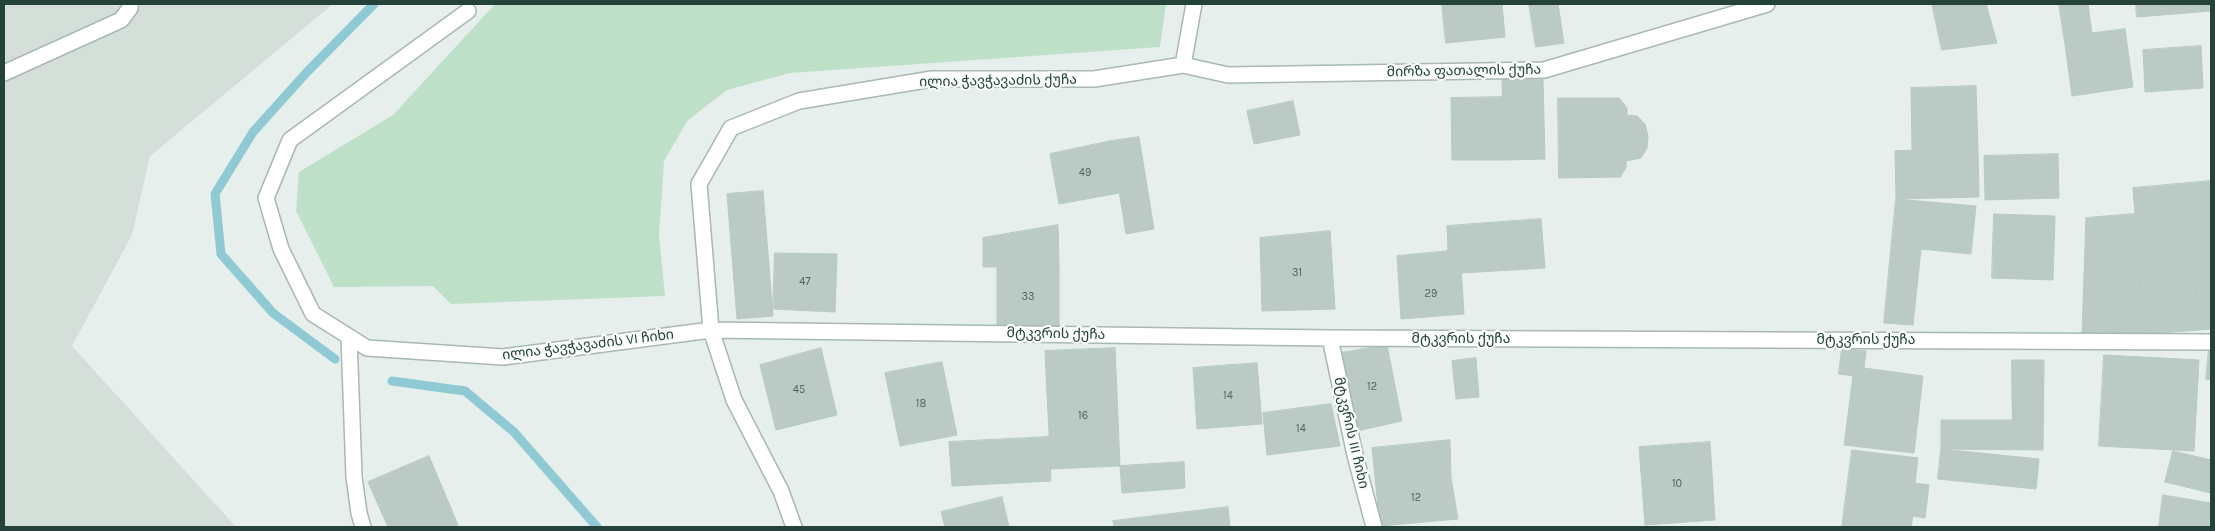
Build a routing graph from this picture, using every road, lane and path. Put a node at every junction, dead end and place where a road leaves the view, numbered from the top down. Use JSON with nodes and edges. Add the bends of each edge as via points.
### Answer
{"nodes":[{"id":1,"x":130,"y":4,"type":"edge"},
{"id":2,"x":1194,"y":4,"type":"edge"},
{"id":3,"x":1767,"y":4,"type":"edge"},
{"id":4,"x":468,"y":11,"type":"dead end"},
{"id":5,"x":1183,"y":66,"type":"junction"},
{"id":6,"x":4,"y":73,"type":"edge"},
{"id":7,"x":711,"y":330,"type":"junction"},
{"id":8,"x":349,"y":336,"type":"junction"},
{"id":9,"x":1330,"y":338,"type":"junction"},
{"id":10,"x":2211,"y":342,"type":"edge"},
{"id":11,"x":364,"y":527,"type":"edge"},
{"id":12,"x":794,"y":527,"type":"edge"},
{"id":13,"x":1374,"y":527,"type":"edge"}],
"edges":[{"from":1,"to":6,"type":"street","via":[[121,20]]},
{"from":2,"to":5,"type":"street"},
{"from":3,"to":5,"type":"street","name":"მირზა ფათალის ქუჩა","via":[[1544,70],[1228,75]]},
{"from":4,"to":8,"type":"street","name":"ილია ჭავჭავაძის VI ჩიხი","via":[[290,140],[266,198],[281,249],[313,314]]},
{"from":5,"to":7,"type":"street","name":"ილია ჭავჭავაძის ქუჩა","via":[[1094,79],[932,79],[799,101],[731,128],[699,184]]},
{"from":7,"to":8,"type":"street","name":"ილია ჭავჭავაძის VI ჩიხი","via":[[502,356],[367,348]]},
{"from":7,"to":9,"type":"street","name":"მტკვრის ქუჩა"},
{"from":7,"to":12,"type":"street","name":"ილია ჭავჭავაძის ქუჩა","via":[[734,400],[781,491]]},
{"from":8,"to":11,"type":"street","via":[[354,476],[358,513]]},
{"from":9,"to":10,"type":"street","name":"მტკვრის ქუჩა"},
{"from":9,"to":13,"type":"street","name":"მტკვრის III ჩიხი"}]}
